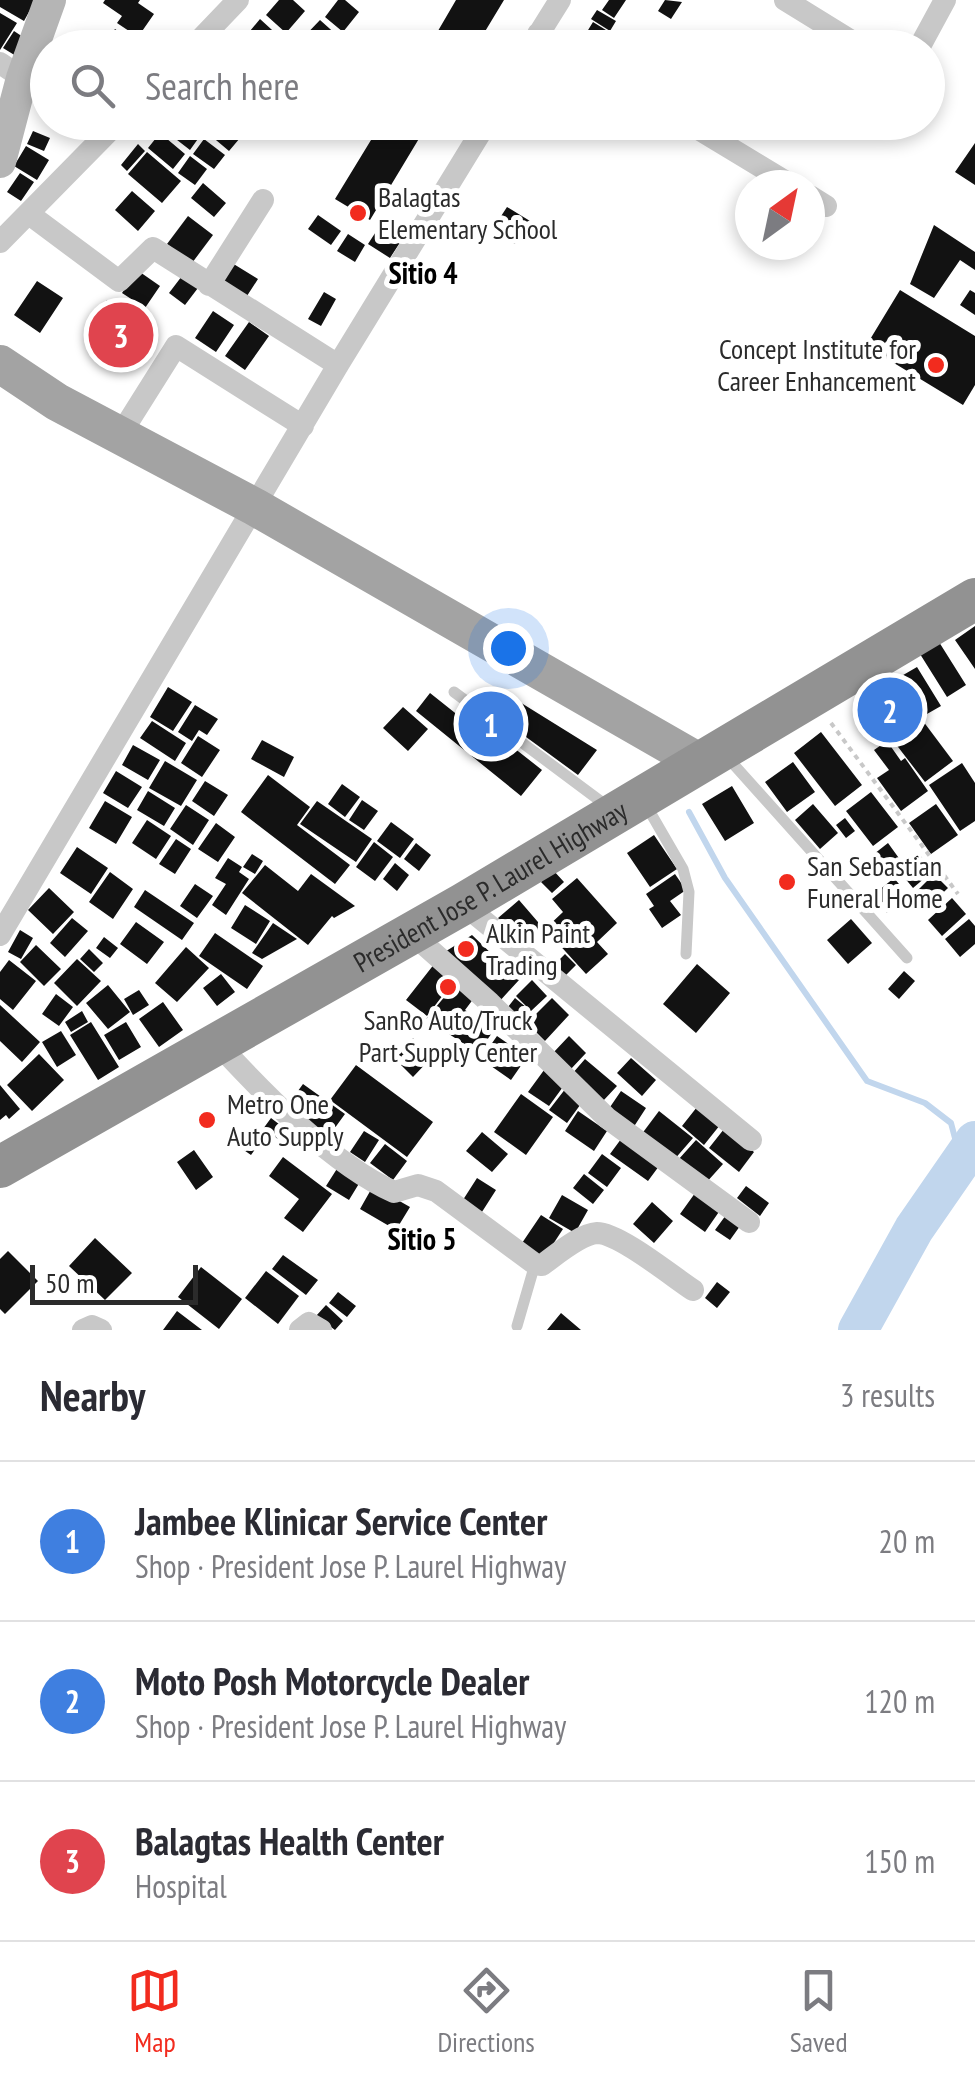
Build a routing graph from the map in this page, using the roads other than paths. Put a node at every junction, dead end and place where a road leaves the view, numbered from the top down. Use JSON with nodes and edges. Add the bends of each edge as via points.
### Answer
{"nodes":[{"id":1,"x":50,"y":0,"type":"edge"},
{"id":2,"x":238,"y":0,"type":"edge"},
{"id":3,"x":560,"y":0,"type":"edge"},
{"id":4,"x":785,"y":0,"type":"edge"},
{"id":5,"x":946,"y":0,"type":"edge"},
{"id":6,"x":824,"y":10,"type":"edge"},
{"id":7,"x":33,"y":30,"type":"edge"},
{"id":8,"x":209,"y":30,"type":"edge"},
{"id":9,"x":540,"y":30,"type":"edge"},
{"id":10,"x":845,"y":30,"type":"edge"},
{"id":11,"x":929,"y":30,"type":"edge"},
{"id":12,"x":30,"y":36,"type":"edge"},
{"id":13,"x":11,"y":70,"type":"edge"},
{"id":14,"x":101,"y":140,"type":"edge"},
{"id":15,"x":476,"y":140,"type":"edge"},
{"id":16,"x":717,"y":140,"type":"edge"},
{"id":17,"x":0,"y":162,"type":"edge"},
{"id":18,"x":766,"y":170,"type":"edge"},
{"id":19,"x":264,"y":200,"type":"dead end"},
{"id":20,"x":29,"y":214,"type":"junction"},
{"id":21,"x":0,"y":242,"type":"edge"},
{"id":22,"x":209,"y":285,"type":"junction"},
{"id":23,"x":0,"y":364,"type":"edge"},
{"id":24,"x":338,"y":366,"type":"junction"},
{"id":25,"x":303,"y":426,"type":"junction"},
{"id":26,"x":120,"y":435,"type":"junction"},
{"id":27,"x":255,"y":506,"type":"junction"},
{"id":28,"x":975,"y":599,"type":"edge"},
{"id":29,"x":454,"y":692,"type":"dead end"},
{"id":30,"x":710,"y":756,"type":"junction"},
{"id":31,"x":628,"y":804,"type":"junction"},
{"id":32,"x":463,"y":904,"type":"junction"},
{"id":33,"x":410,"y":932,"type":"junction"},
{"id":34,"x":0,"y":934,"type":"edge"},
{"id":35,"x":686,"y":954,"type":"dead end"},
{"id":36,"x":906,"y":958,"type":"dead end"},
{"id":37,"x":218,"y":1044,"type":"junction"},
{"id":38,"x":751,"y":1140,"type":"dead end"},
{"id":39,"x":0,"y":1167,"type":"edge"},
{"id":40,"x":749,"y":1222,"type":"dead end"},
{"id":41,"x":535,"y":1264,"type":"junction"},
{"id":42,"x":693,"y":1290,"type":"dead end"},
{"id":43,"x":516,"y":1326,"type":"dead end"},
{"id":44,"x":82,"y":1330,"type":"edge"},
{"id":45,"x":100,"y":1330,"type":"edge"},
{"id":46,"x":300,"y":1330,"type":"edge"},
{"id":47,"x":321,"y":1330,"type":"edge"}],
"edges":[{"from":1,"to":7,"type":"main road"},
{"from":2,"to":8,"type":"street"},
{"from":3,"to":9,"type":"street"},
{"from":4,"to":6,"type":"street"},
{"from":5,"to":11,"type":"street"},
{"from":6,"to":10,"type":"street"},
{"from":12,"to":13,"type":"main road"},
{"from":13,"to":17,"type":"main road"},
{"from":14,"to":20,"type":"street"},
{"from":15,"to":24,"type":"street"},
{"from":16,"to":18,"type":"street"},
{"from":19,"to":22,"type":"street"},
{"from":20,"to":21,"type":"street"},
{"from":20,"to":22,"type":"street","via":[[119,281],[153,248]]},
{"from":22,"to":24,"type":"street"},
{"from":23,"to":26,"type":"main road"},
{"from":24,"to":25,"type":"street"},
{"from":25,"to":26,"type":"street","via":[[176,346]]},
{"from":25,"to":27,"type":"street"},
{"from":26,"to":27,"type":"main road"},
{"from":27,"to":30,"type":"main road"},
{"from":27,"to":34,"type":"street"},
{"from":28,"to":30,"type":"highway","name":"President Jose P. Laurel Highway"},
{"from":29,"to":31,"type":"lane"},
{"from":30,"to":31,"type":"highway","name":"President Jose P. Laurel Highway"},
{"from":30,"to":36,"type":"lane"},
{"from":31,"to":32,"type":"highway","name":"President Jose P. Laurel Highway"},
{"from":31,"to":35,"type":"lane","via":[[683,869],[689,892]]},
{"from":32,"to":33,"type":"highway","name":"President Jose P. Laurel Highway"},
{"from":32,"to":38,"type":"street"},
{"from":33,"to":37,"type":"highway","name":"President Jose P. Laurel Highway"},
{"from":33,"to":40,"type":"street","via":[[607,1118]]},
{"from":37,"to":39,"type":"highway","name":"President Jose P. Laurel Highway"},
{"from":37,"to":41,"type":"street","via":[[298,1124],[378,1185],[394,1192],[418,1185],[436,1190]]},
{"from":41,"to":42,"type":"street","via":[[597,1233]]},
{"from":41,"to":43,"type":"lane"},
{"from":44,"to":45,"type":"street"},
{"from":46,"to":47,"type":"street","via":[[309,1323]]}]}
